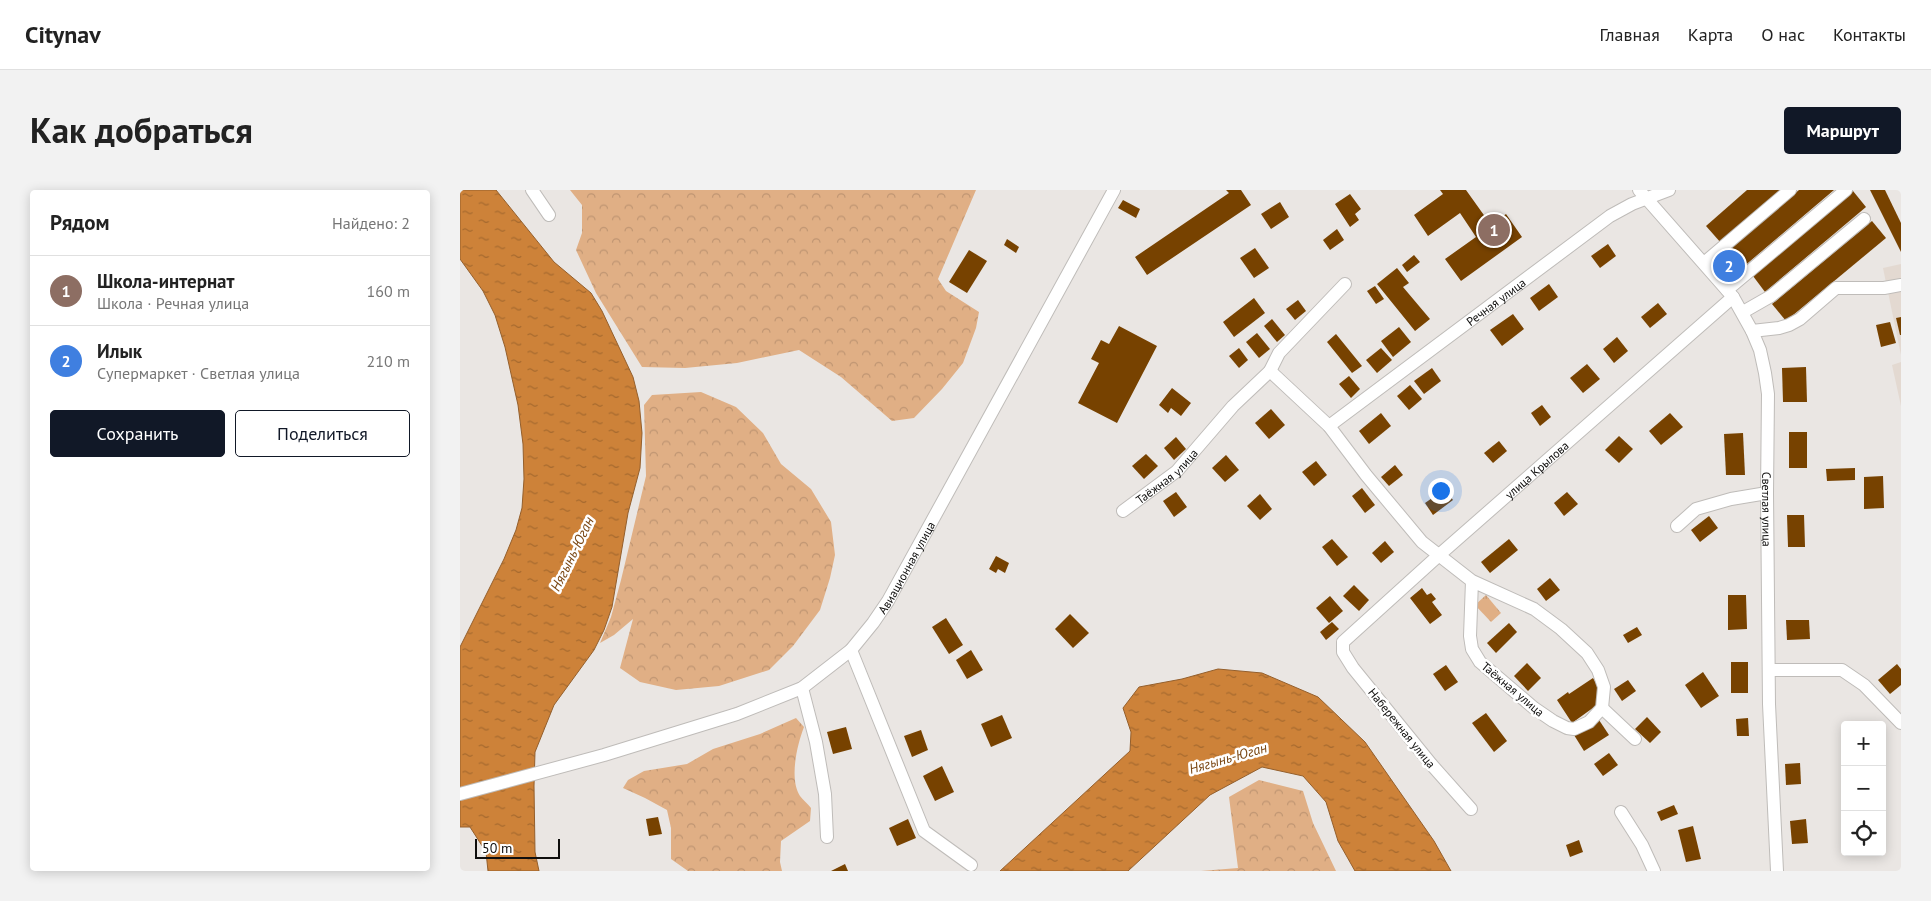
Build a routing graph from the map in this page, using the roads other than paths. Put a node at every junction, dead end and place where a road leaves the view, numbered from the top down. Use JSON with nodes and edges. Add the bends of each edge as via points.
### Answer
{"nodes":[{"id":1,"x":532,"y":190,"type":"edge"},
{"id":2,"x":1114,"y":190,"type":"edge"},
{"id":3,"x":1669,"y":190,"type":"edge"},
{"id":4,"x":1790,"y":190,"type":"edge"},
{"id":5,"x":1846,"y":190,"type":"edge"},
{"id":6,"x":1642,"y":194,"type":"edge"},
{"id":7,"x":549,"y":215,"type":"dead end"},
{"id":8,"x":1864,"y":219,"type":"dead end"},
{"id":9,"x":1704,"y":263,"type":"junction"},
{"id":10,"x":1345,"y":284,"type":"dead end"},
{"id":11,"x":1901,"y":284,"type":"edge"},
{"id":12,"x":1730,"y":293,"type":"junction"},
{"id":13,"x":1742,"y":312,"type":"junction"},
{"id":14,"x":1752,"y":331,"type":"junction"},
{"id":15,"x":1270,"y":371,"type":"junction"},
{"id":16,"x":1330,"y":426,"type":"junction"},
{"id":17,"x":1767,"y":493,"type":"junction"},
{"id":18,"x":1123,"y":511,"type":"dead end"},
{"id":19,"x":1677,"y":526,"type":"dead end"},
{"id":20,"x":1438,"y":556,"type":"junction"},
{"id":21,"x":1472,"y":581,"type":"junction"},
{"id":22,"x":1343,"y":642,"type":"joint"},
{"id":23,"x":851,"y":650,"type":"junction"},
{"id":24,"x":1769,"y":670,"type":"junction"},
{"id":25,"x":802,"y":688,"type":"junction"},
{"id":26,"x":1602,"y":708,"type":"junction"},
{"id":27,"x":1901,"y":724,"type":"edge"},
{"id":28,"x":1635,"y":739,"type":"dead end"},
{"id":29,"x":460,"y":794,"type":"edge"},
{"id":30,"x":1471,"y":809,"type":"dead end"},
{"id":31,"x":1620,"y":812,"type":"dead end"},
{"id":32,"x":826,"y":837,"type":"dead end"},
{"id":33,"x":971,"y":865,"type":"dead end"},
{"id":34,"x":1654,"y":871,"type":"edge"},
{"id":35,"x":1777,"y":871,"type":"edge"}],
"edges":[{"from":1,"to":7,"type":"street"},
{"from":2,"to":23,"type":"street","name":"Авиационная улица","via":[[888,601]]},
{"from":3,"to":6,"type":"street","name":"Речная улица"},
{"from":4,"to":9,"type":"street"},
{"from":5,"to":12,"type":"street","name":"улица Крылова"},
{"from":6,"to":9,"type":"street","name":"Светлая улица"},
{"from":6,"to":16,"type":"street","name":"Речная улица"},
{"from":8,"to":13,"type":"street","via":[[1770,296]]},
{"from":9,"to":12,"type":"street","name":"Светлая улица"},
{"from":10,"to":15,"type":"street","name":"Таёжная улица","via":[[1279,353]]},
{"from":11,"to":14,"type":"street","via":[[1884,288],[1836,288],[1789,326]]},
{"from":12,"to":13,"type":"street","name":"Светлая улица"},
{"from":12,"to":20,"type":"street","name":"улица Крылова"},
{"from":13,"to":14,"type":"street","name":"Светлая улица"},
{"from":14,"to":17,"type":"street","name":"Светлая улица","via":[[1760,350],[1768,394]]},
{"from":15,"to":16,"type":"street"},
{"from":15,"to":18,"type":"street","name":"Таёжная улица","via":[[1233,406],[1177,471]]},
{"from":16,"to":20,"type":"street","via":[[1422,542]]},
{"from":17,"to":19,"type":"street","via":[[1696,509]]},
{"from":17,"to":24,"type":"street","name":"Светлая улица"},
{"from":20,"to":21,"type":"street"},
{"from":20,"to":22,"type":"street","name":"улица Крылова"},
{"from":21,"to":26,"type":"street","via":[[1534,609],[1587,653],[1604,687]]},
{"from":21,"to":26,"type":"street","name":"Таёжная улица","via":[[1470,636],[1472,649],[1480,662],[1534,708],[1566,728],[1589,722]]},
{"from":22,"to":30,"type":"street","name":"Набережная улица","via":[[1343,652],[1353,668]]},
{"from":23,"to":25,"type":"street","name":"Авиационная улица"},
{"from":23,"to":33,"type":"street","via":[[924,831]]},
{"from":24,"to":27,"type":"street","via":[[1842,670],[1864,685]]},
{"from":24,"to":35,"type":"street","name":"Светлая улица"},
{"from":25,"to":29,"type":"street","name":"Авиационная улица","via":[[737,714]]},
{"from":25,"to":32,"type":"street","via":[[823,785]]},
{"from":26,"to":28,"type":"street"},
{"from":31,"to":34,"type":"street","via":[[1642,845]]}]}
